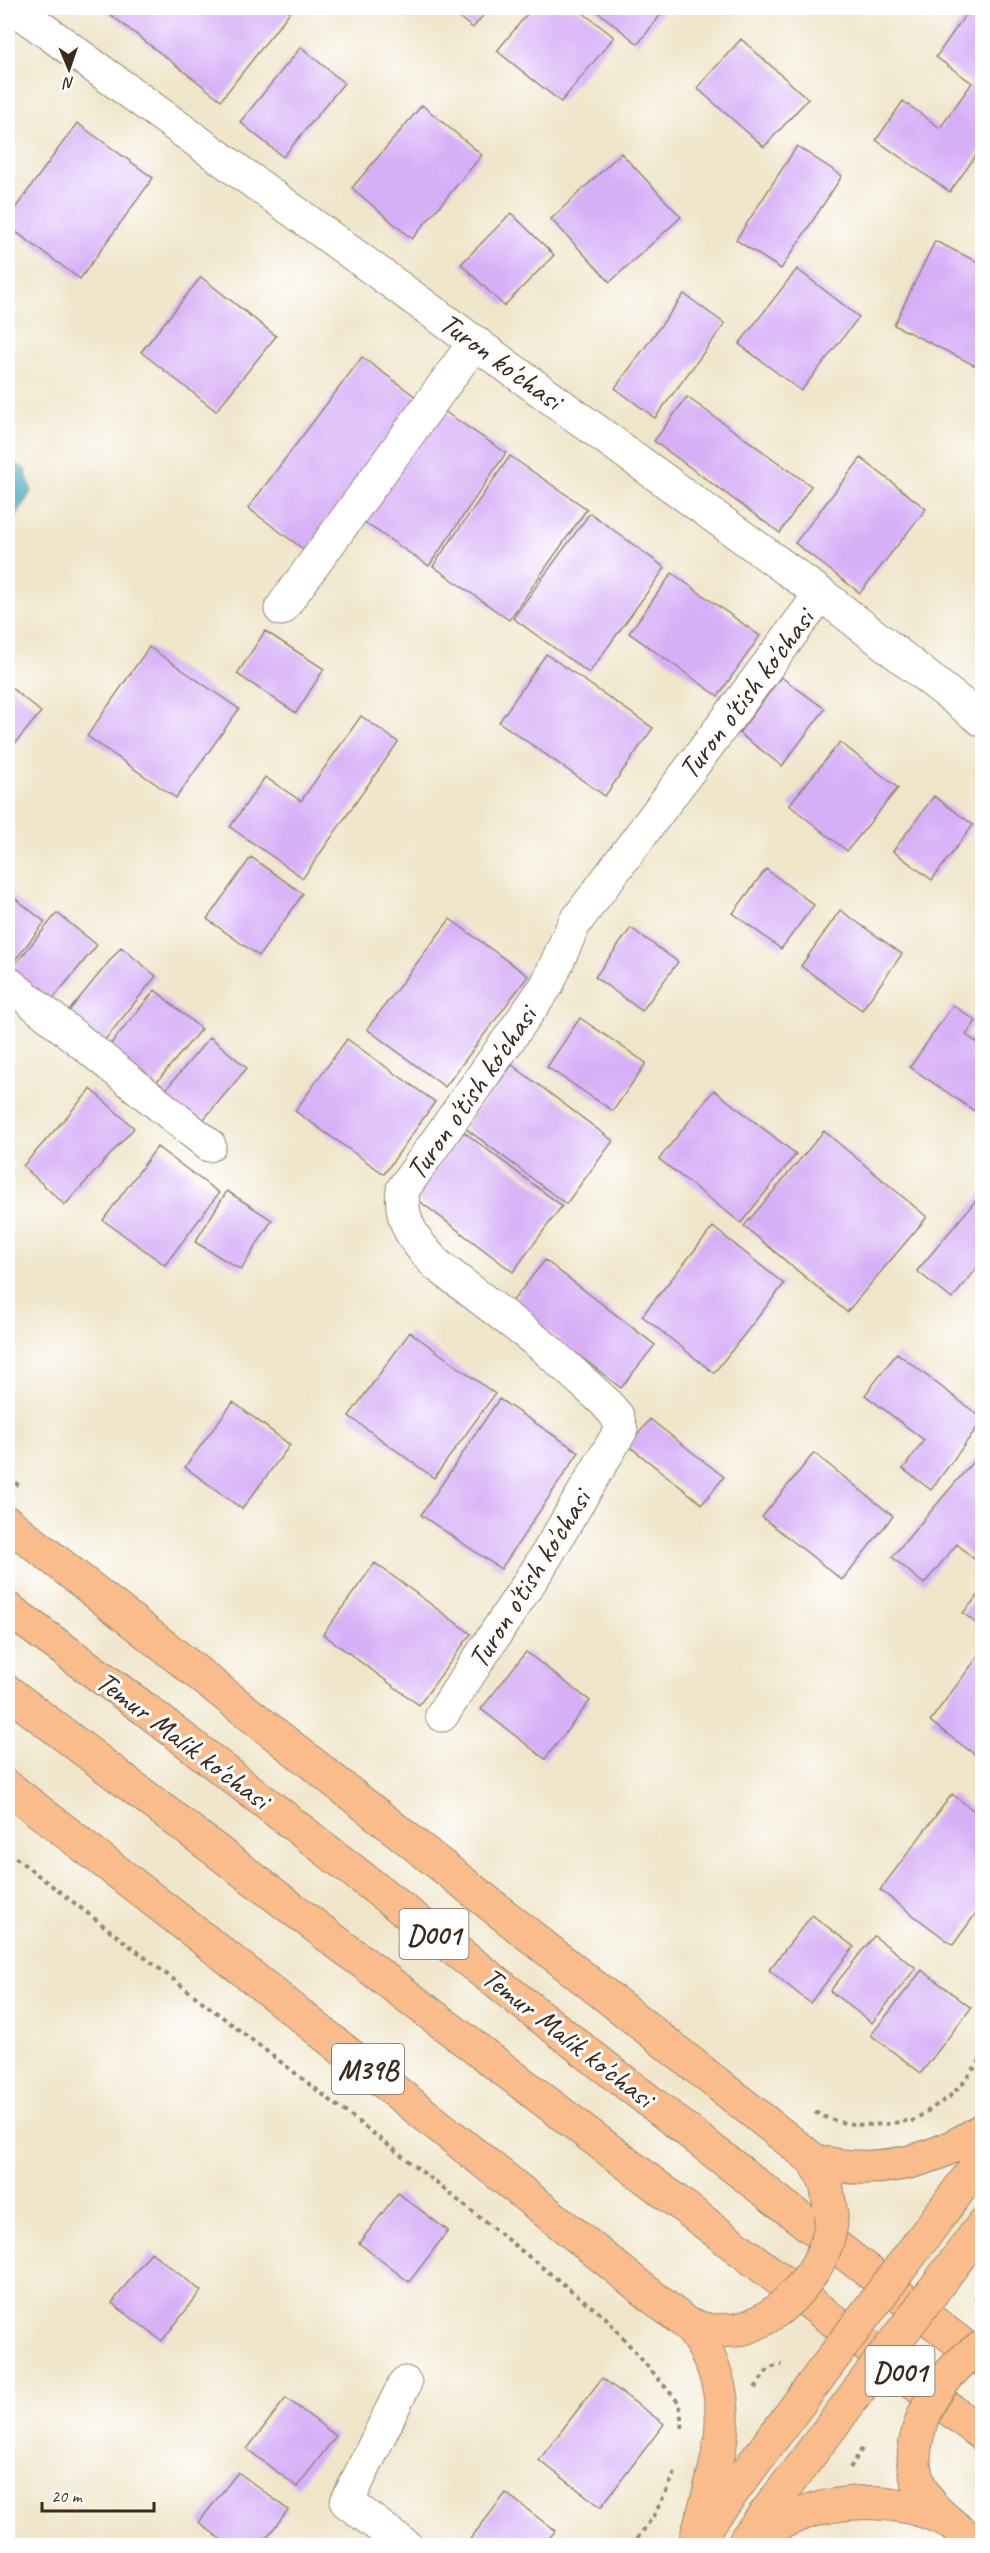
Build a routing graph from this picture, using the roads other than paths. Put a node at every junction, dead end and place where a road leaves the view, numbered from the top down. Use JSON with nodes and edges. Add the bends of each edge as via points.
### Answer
{"nodes":[{"id":1,"x":14,"y":8,"type":"edge"},
{"id":2,"x":475,"y":342,"type":"junction"},
{"id":3,"x":821,"y":594,"type":"junction"},
{"id":4,"x":281,"y":609,"type":"dead end"},
{"id":5,"x":982,"y":720,"type":"edge"},
{"id":6,"x":8,"y":983,"type":"edge"},
{"id":7,"x":209,"y":1145,"type":"dead end"},
{"id":8,"x":8,"y":1523,"type":"edge"},
{"id":9,"x":9,"y":1609,"type":"edge"},
{"id":10,"x":8,"y":1692,"type":"edge"},
{"id":11,"x":442,"y":1715,"type":"dead end"},
{"id":12,"x":8,"y":1787,"type":"edge"},
{"id":13,"x":982,"y":2130,"type":"edge"},
{"id":14,"x":982,"y":2159,"type":"edge"},
{"id":15,"x":815,"y":2161,"type":"junction"},
{"id":16,"x":982,"y":2226,"type":"edge"},
{"id":17,"x":688,"y":2325,"type":"junction"},
{"id":18,"x":982,"y":2347,"type":"edge"},
{"id":19,"x":982,"y":2360,"type":"edge"},
{"id":20,"x":405,"y":2383,"type":"dead end"},
{"id":21,"x":982,"y":2434,"type":"edge"},
{"id":22,"x":942,"y":2518,"type":"junction"},
{"id":23,"x":694,"y":2543,"type":"edge"},
{"id":24,"x":406,"y":2546,"type":"edge"},
{"id":25,"x":741,"y":2546,"type":"edge"},
{"id":26,"x":748,"y":2546,"type":"edge"},
{"id":27,"x":980,"y":2546,"type":"edge"}],
"edges":[{"from":1,"to":2,"type":"street","name":"Turon ko'chasi"},
{"from":2,"to":3,"type":"street","name":"Turon ko'chasi"},
{"from":2,"to":4,"type":"street"},
{"from":3,"to":5,"type":"street","name":"Turon ko'chasi"},
{"from":3,"to":11,"type":"street","name":"Turon o'tish ko'chasi","via":[[574,924],[547,985],[404,1189],[401,1204],[405,1221],[423,1250],[544,1347],[604,1401],[617,1416],[621,1430],[540,1566]]},
{"from":6,"to":7,"type":"street"},
{"from":8,"to":15,"type":"main road"},
{"from":9,"to":19,"type":"main road","name":"Temur Malik ko'chasi","number":"D001","via":[[145,1708]]},
{"from":10,"to":21,"type":"main road","name":"Temur Malik ko'chasi","number":"D001"},
{"from":12,"to":17,"type":"main road","number":"M39B"},
{"from":13,"to":15,"type":"main road","via":[[945,2151],[903,2164],[861,2168]]},
{"from":14,"to":23,"type":"main road","bridge":true},
{"from":15,"to":17,"type":"main road","number":"M39B","bridge":true,"via":[[826,2183],[831,2216],[822,2253],[795,2294],[768,2318],[736,2330],[712,2331]]},
{"from":16,"to":25,"type":"main road","bridge":true},
{"from":17,"to":23,"type":"main road","number":"M39B","via":[[712,2361],[724,2418],[720,2450]]},
{"from":18,"to":22,"type":"main road","bridge":true,"via":[[949,2376],[917,2434],[914,2465],[920,2486]]},
{"from":20,"to":24,"type":"street","via":[[347,2502]]},
{"from":22,"to":26,"type":"main road","via":[[889,2503],[847,2503],[806,2513]]},
{"from":22,"to":27,"type":"main road"}]}
